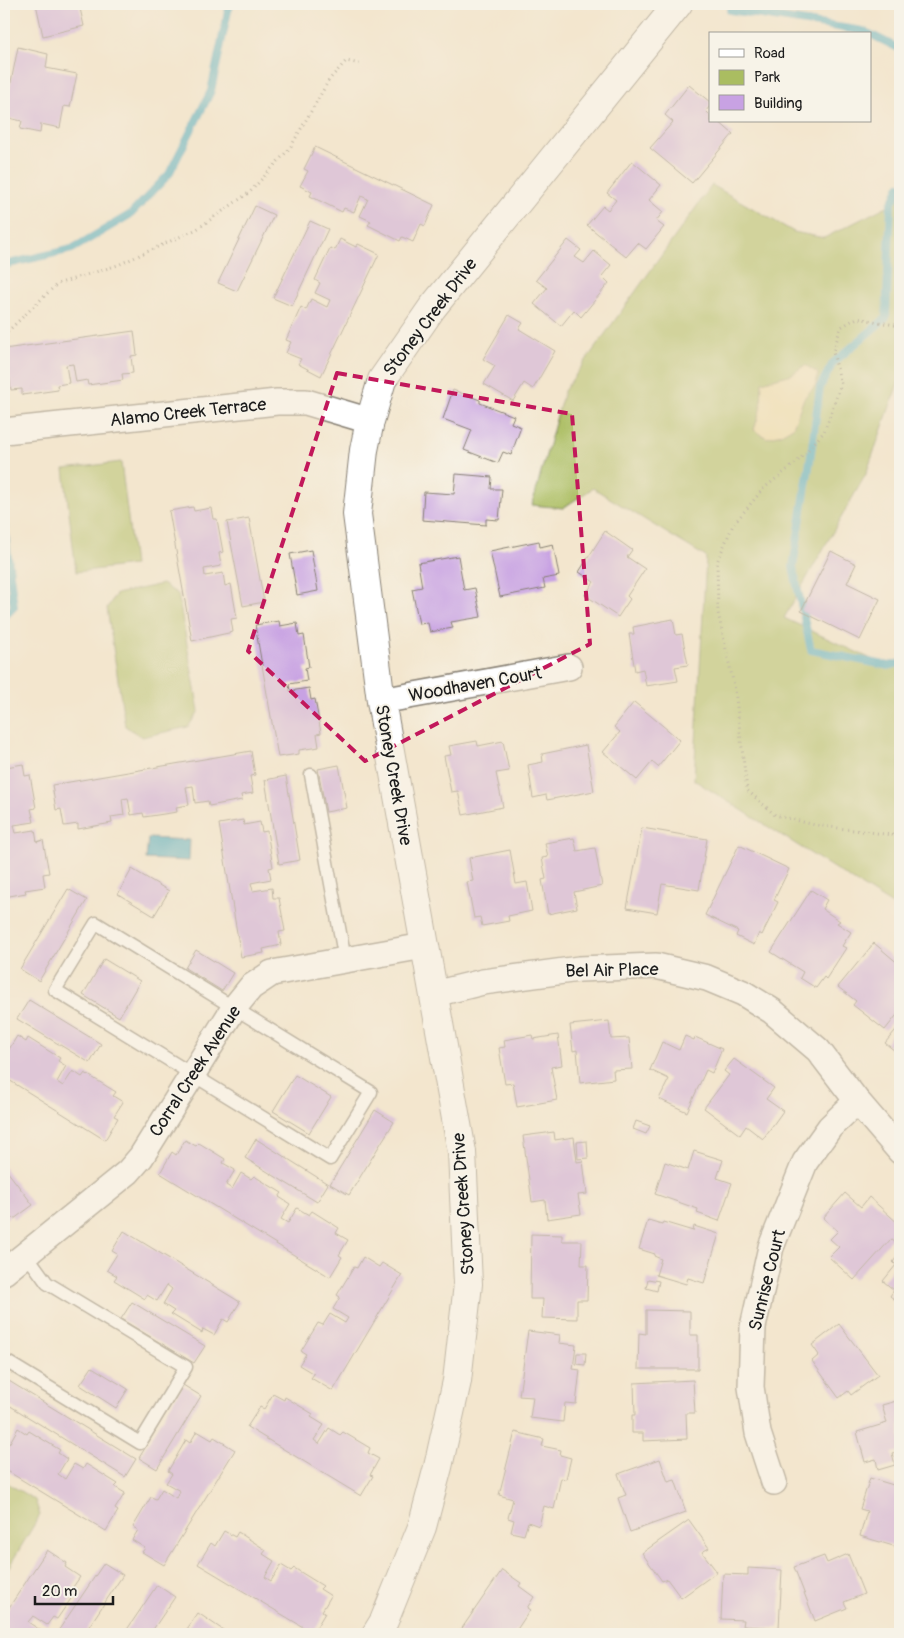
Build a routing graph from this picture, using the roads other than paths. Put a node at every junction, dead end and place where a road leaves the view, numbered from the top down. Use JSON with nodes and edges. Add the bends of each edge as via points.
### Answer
{"nodes":[{"id":1,"x":678,"y":4,"type":"edge"},
{"id":2,"x":370,"y":421,"type":"junction"},
{"id":3,"x":4,"y":431,"type":"edge"},
{"id":4,"x":569,"y":667,"type":"dead end"},
{"id":5,"x":381,"y":701,"type":"junction"},
{"id":6,"x":311,"y":775,"type":"dead end"},
{"id":7,"x":424,"y":946,"type":"junction"},
{"id":8,"x":345,"y":960,"type":"junction"},
{"id":9,"x":434,"y":994,"type":"junction"},
{"id":10,"x":234,"y":1008,"type":"junction"},
{"id":11,"x":192,"y":1075,"type":"junction"},
{"id":12,"x":857,"y":1101,"type":"junction"},
{"id":13,"x":900,"y":1151,"type":"edge"},
{"id":14,"x":26,"y":1254,"type":"junction"},
{"id":15,"x":4,"y":1272,"type":"edge"},
{"id":16,"x":4,"y":1360,"type":"edge"},
{"id":17,"x":774,"y":1482,"type":"dead end"},
{"id":18,"x":376,"y":1634,"type":"edge"}],
"edges":[{"from":1,"to":2,"type":"street","name":"Stoney Creek Drive","via":[[432,308],[382,380]]},
{"from":2,"to":3,"type":"street","name":"Alamo Creek Terrace","via":[[306,402],[278,402]]},
{"from":2,"to":5,"type":"street","name":"Stoney Creek Drive","via":[[357,514]]},
{"from":4,"to":5,"type":"street","name":"Woodhaven Court"},
{"from":5,"to":7,"type":"street","name":"Stoney Creek Drive"},
{"from":6,"to":8,"type":"lane"},
{"from":7,"to":8,"type":"street","name":"Corral Creek Avenue"},
{"from":7,"to":9,"type":"street","name":"Stoney Creek Drive"},
{"from":8,"to":10,"type":"street","name":"Corral Creek Avenue","via":[[272,973],[251,987]]},
{"from":9,"to":12,"type":"street","name":"Bel Air Place","via":[[483,982],[579,968],[656,966],[707,978],[743,993],[772,1011],[818,1050]]},
{"from":9,"to":18,"type":"street","name":"Stoney Creek Drive","via":[[462,1152],[468,1284],[457,1380],[438,1467],[422,1527]]},
{"from":10,"to":11,"type":"street","name":"Corral Creek Avenue"},
{"from":10,"to":11,"type":"lane","via":[[96,924],[55,990]]},
{"from":10,"to":11,"type":"lane","via":[[371,1092],[330,1159]]},
{"from":11,"to":14,"type":"street","name":"Corral Creek Avenue","via":[[128,1172]]},
{"from":12,"to":13,"type":"street","name":"Bel Air Place"},
{"from":12,"to":17,"type":"street","name":"Sunrise Court","via":[[830,1127],[805,1162],[771,1247],[753,1327],[751,1387],[758,1433]]},
{"from":14,"to":15,"type":"street","name":"Corral Creek Avenue"},
{"from":14,"to":16,"type":"lane","via":[[47,1283],[186,1367],[140,1443]]}]}
